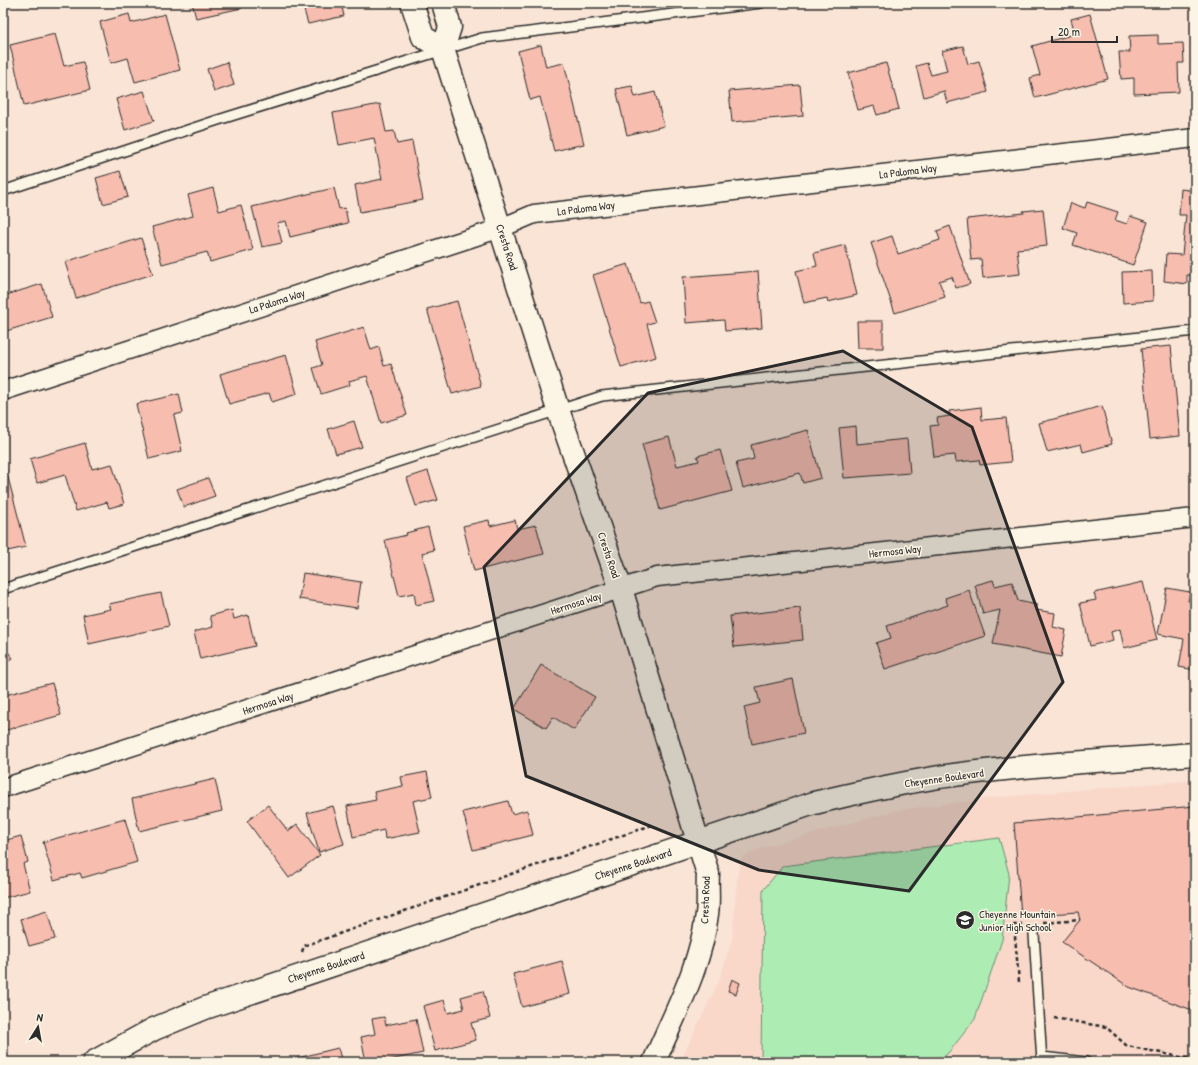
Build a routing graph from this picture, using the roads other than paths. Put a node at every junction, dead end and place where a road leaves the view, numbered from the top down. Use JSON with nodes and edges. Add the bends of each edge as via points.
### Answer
{"nodes":[{"id":1,"x":412,"y":3,"type":"edge"},
{"id":2,"x":443,"y":3,"type":"edge"},
{"id":3,"x":761,"y":3,"type":"edge"},
{"id":4,"x":444,"y":49,"type":"junction"},
{"id":5,"x":1195,"y":138,"type":"edge"},
{"id":6,"x":3,"y":191,"type":"edge"},
{"id":7,"x":500,"y":228,"type":"junction"},
{"id":8,"x":1195,"y":331,"type":"edge"},
{"id":9,"x":3,"y":392,"type":"edge"},
{"id":10,"x":558,"y":410,"type":"junction"},
{"id":11,"x":1195,"y":518,"type":"edge"},
{"id":12,"x":3,"y":589,"type":"edge"},
{"id":13,"x":621,"y":589,"type":"junction"},
{"id":14,"x":1195,"y":754,"type":"edge"},
{"id":15,"x":3,"y":788,"type":"edge"},
{"id":16,"x":698,"y":843,"type":"junction"},
{"id":17,"x":1034,"y":934,"type":"dead end"},
{"id":18,"x":1042,"y":1060,"type":"edge"},
{"id":19,"x":94,"y":1062,"type":"edge"},
{"id":20,"x":654,"y":1062,"type":"edge"},
{"id":21,"x":1086,"y":1062,"type":"edge"}],
"edges":[{"from":1,"to":4,"type":"main road","via":[[423,37]]},
{"from":2,"to":4,"type":"main road","via":[[450,27]]},
{"from":3,"to":4,"type":"lane","via":[[482,38]]},
{"from":4,"to":6,"type":"lane"},
{"from":4,"to":7,"type":"main road","name":"Cresta Road"},
{"from":5,"to":7,"type":"street","name":"La Paloma Way","via":[[534,214]]},
{"from":7,"to":9,"type":"street","name":"La Paloma Way"},
{"from":7,"to":10,"type":"main road","name":"Cresta Road"},
{"from":8,"to":10,"type":"lane","via":[[602,396]]},
{"from":10,"to":12,"type":"lane"},
{"from":10,"to":13,"type":"main road","name":"Cresta Road"},
{"from":11,"to":13,"type":"street","name":"Hermosa Way","via":[[657,577]]},
{"from":13,"to":15,"type":"street","name":"Hermosa Way"},
{"from":13,"to":16,"type":"main road","name":"Cresta Road"},
{"from":14,"to":16,"type":"main road","name":"Cheyenne Boulevard","via":[[1030,767],[940,777],[878,788],[814,803]]},
{"from":16,"to":19,"type":"main road","name":"Cheyenne Boulevard","via":[[205,1008],[154,1029]]},
{"from":16,"to":20,"type":"main road","name":"Cresta Road","via":[[708,874],[707,914],[702,942]]},
{"from":17,"to":18,"type":"lane"},
{"from":18,"to":21,"type":"lane"}]}
